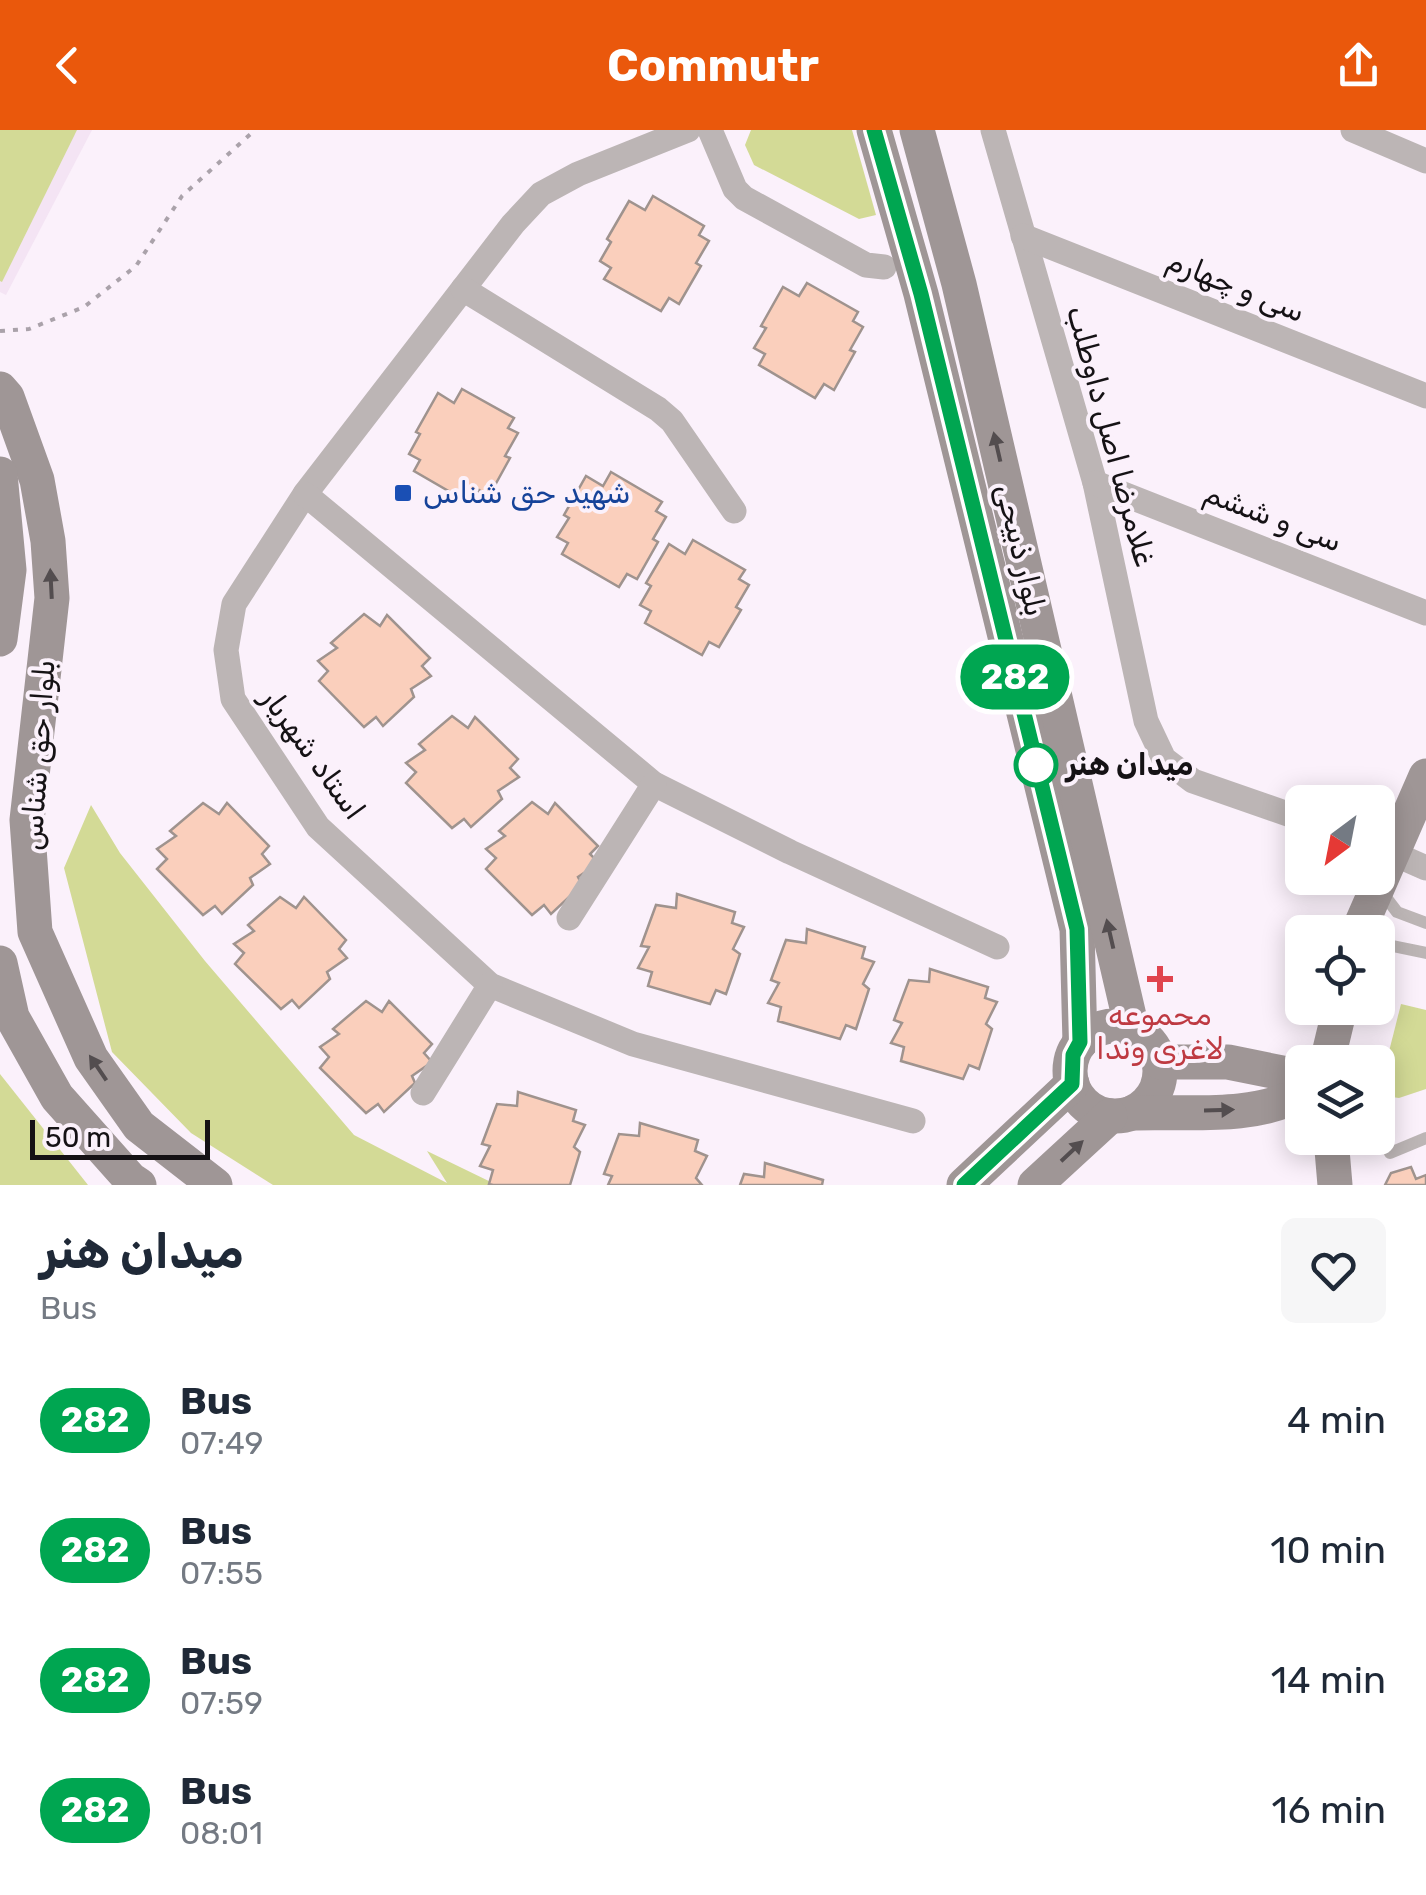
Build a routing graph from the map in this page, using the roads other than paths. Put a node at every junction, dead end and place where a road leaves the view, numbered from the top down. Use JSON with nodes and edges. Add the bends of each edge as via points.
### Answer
{"nodes":[{"id":1,"x":688,"y":130,"type":"edge"},
{"id":2,"x":710,"y":130,"type":"edge"},
{"id":3,"x":874,"y":130,"type":"edge"},
{"id":4,"x":916,"y":130,"type":"edge"},
{"id":5,"x":993,"y":130,"type":"edge"},
{"id":6,"x":1353,"y":130,"type":"edge"},
{"id":7,"x":1426,"y":161,"type":"edge"},
{"id":8,"x":1023,"y":236,"type":"junction"},
{"id":9,"x":884,"y":267,"type":"dead end"},
{"id":10,"x":463,"y":289,"type":"junction"},
{"id":11,"x":0,"y":388,"type":"edge"},
{"id":12,"x":1426,"y":396,"type":"edge"},
{"id":13,"x":0,"y":474,"type":"edge"},
{"id":14,"x":1096,"y":483,"type":"junction"},
{"id":15,"x":305,"y":494,"type":"junction"},
{"id":16,"x":734,"y":510,"type":"dead end"},
{"id":17,"x":1426,"y":612,"type":"edge"},
{"id":18,"x":0,"y":634,"type":"edge"},
{"id":19,"x":46,"y":642,"type":"junction"},
{"id":20,"x":1426,"y":776,"type":"edge"},
{"id":21,"x":654,"y":784,"type":"junction"},
{"id":22,"x":1285,"y":813,"type":"edge"},
{"id":23,"x":1395,"y":845,"type":"edge"},
{"id":24,"x":1426,"y":868,"type":"edge"},
{"id":25,"x":1395,"y":869,"type":"edge"},
{"id":26,"x":1392,"y":895,"type":"edge"},
{"id":27,"x":569,"y":918,"type":"dead end"},
{"id":28,"x":1426,"y":923,"type":"edge"},
{"id":29,"x":996,"y":947,"type":"dead end"},
{"id":30,"x":1395,"y":947,"type":"edge"},
{"id":31,"x":1426,"y":953,"type":"edge"},
{"id":32,"x":0,"y":963,"type":"edge"},
{"id":33,"x":490,"y":985,"type":"junction"},
{"id":34,"x":1132,"y":1029,"type":"junction"},
{"id":35,"x":1080,"y":1042,"type":"junction"},
{"id":36,"x":1160,"y":1062,"type":"junction"},
{"id":37,"x":1285,"y":1073,"type":"edge"},
{"id":38,"x":1072,"y":1084,"type":"junction"},
{"id":39,"x":422,"y":1093,"type":"dead end"},
{"id":40,"x":1285,"y":1102,"type":"edge"},
{"id":41,"x":1121,"y":1114,"type":"junction"},
{"id":42,"x":912,"y":1121,"type":"dead end"},
{"id":43,"x":1426,"y":1138,"type":"edge"},
{"id":44,"x":1395,"y":1151,"type":"edge"},
{"id":45,"x":1332,"y":1155,"type":"edge"},
{"id":46,"x":139,"y":1185,"type":"edge"},
{"id":47,"x":216,"y":1185,"type":"edge"},
{"id":48,"x":964,"y":1185,"type":"edge"},
{"id":49,"x":1035,"y":1185,"type":"edge"},
{"id":50,"x":1336,"y":1185,"type":"edge"}],
"edges":[{"from":1,"to":10,"type":"street","name":"استاد شهریار","via":[[541,194]]},
{"from":2,"to":9,"type":"street","via":[[744,198],[866,265]]},
{"from":3,"to":35,"type":"main road","name":"بلوار ذبیحی","via":[[921,294],[1077,929]]},
{"from":34,"to":4,"type":"main road","name":"بلوار ذبیحی","one_way":true,"via":[[960,284]]},
{"from":5,"to":8,"type":"street","name":"غلامرضا اصل داوطلب"},
{"from":6,"to":7,"type":"street"},
{"from":8,"to":12,"type":"street","name":"سی و چهارم"},
{"from":8,"to":14,"type":"street","name":"غلامرضا اصل داوطلب"},
{"from":10,"to":15,"type":"street","name":"استاد شهریار"},
{"from":10,"to":16,"type":"street","via":[[658,409]]},
{"from":19,"to":11,"type":"main road","name":"بلوار حق شناس","one_way":true,"via":[[52,598],[37,480]]},
{"from":13,"to":18,"type":"main road","name":"بلوار حق شناس","via":[[9,570]]},
{"from":14,"to":17,"type":"street","name":"سی و ششم"},
{"from":14,"to":22,"type":"street","name":"غلامرضا اصل داوطلب","via":[[1146,721],[1164,759],[1193,781]]},
{"from":15,"to":21,"type":"street"},
{"from":15,"to":33,"type":"street","name":"استاد شهریار","via":[[234,604],[226,650],[233,699],[318,826]]},
{"from":18,"to":19,"type":"main road","via":[[26,630]]},
{"from":47,"to":19,"type":"main road","name":"بلوار حق شناس","one_way":true,"via":[[139,1126],[100,1072],[35,932],[27,820]]},
{"from":20,"to":23,"type":"main road"},
{"from":21,"to":27,"type":"street"},
{"from":21,"to":29,"type":"street"},
{"from":24,"to":25,"type":"street"},
{"from":26,"to":28,"type":"lane","via":[[1397,912]]},
{"from":30,"to":31,"type":"lane"},
{"from":32,"to":46,"type":"main road","via":[[12,1017],[57,1098]]},
{"from":33,"to":39,"type":"street"},
{"from":33,"to":42,"type":"street","name":"استاد شهریار","via":[[633,1044]]},
{"from":34,"to":35,"type":"main road","via":[[1095,1030]]},
{"from":34,"to":36,"type":"main road"},
{"from":35,"to":38,"type":"main road"},
{"from":36,"to":37,"type":"main road","via":[[1228,1062]]},
{"from":36,"to":41,"type":"main road","via":[[1149,1101]]},
{"from":38,"to":41,"type":"main road","via":[[1093,1110]]},
{"from":38,"to":48,"type":"main road"},
{"from":41,"to":40,"type":"main road","one_way":true,"via":[[1250,1110]]},
{"from":49,"to":41,"type":"main road","one_way":true},
{"from":43,"to":44,"type":"lane"},
{"from":45,"to":50,"type":"main road"}]}
